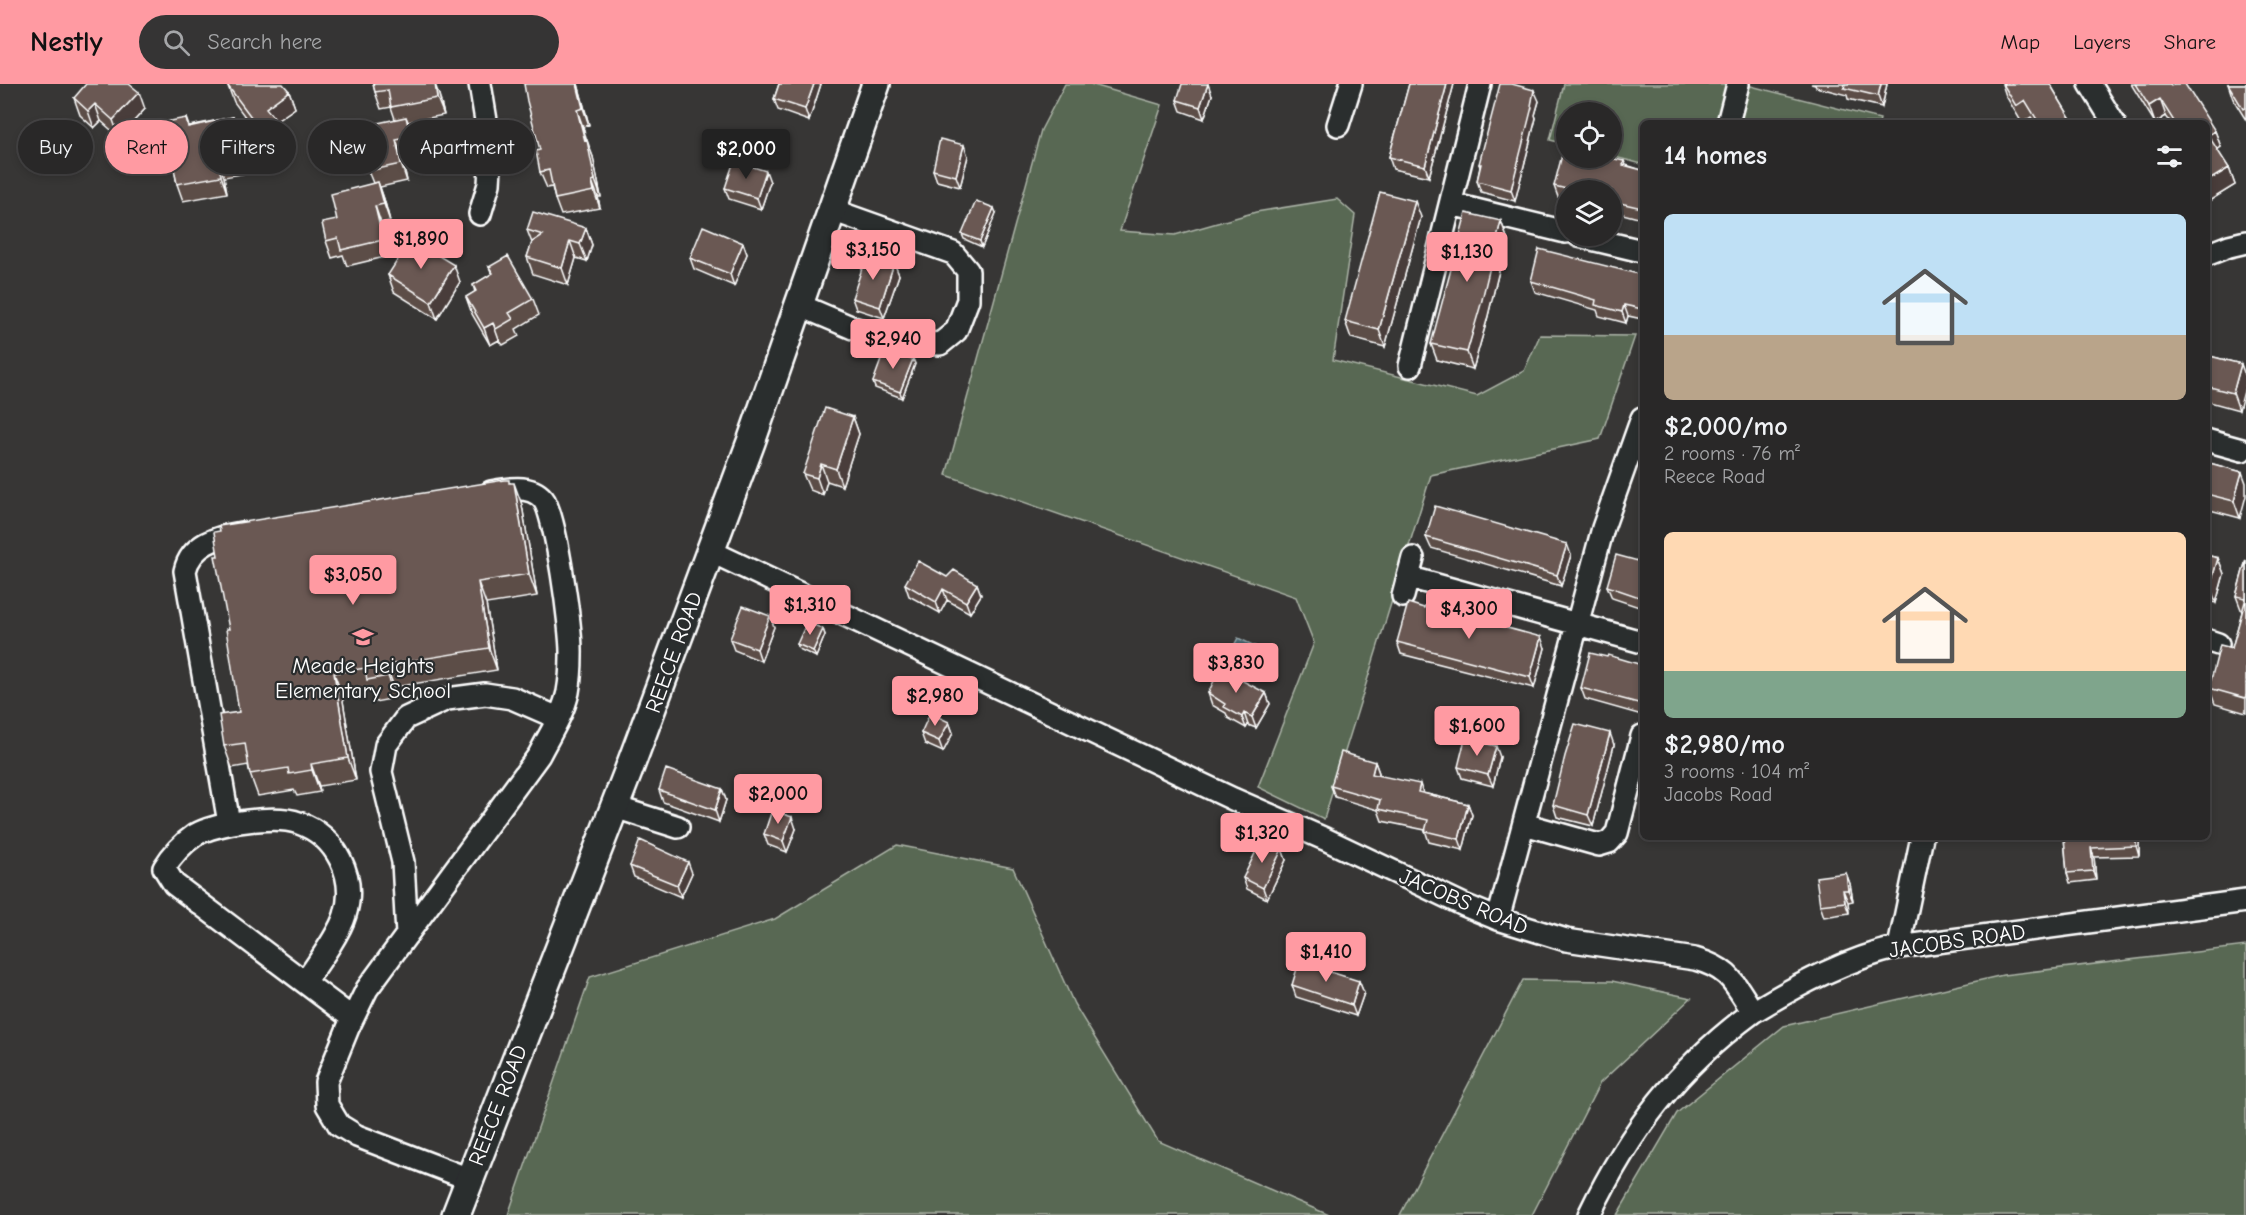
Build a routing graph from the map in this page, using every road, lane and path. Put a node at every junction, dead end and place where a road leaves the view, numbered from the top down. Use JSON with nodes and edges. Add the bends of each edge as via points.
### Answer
{"nodes":[{"id":1,"x":480,"y":84,"type":"edge"},
{"id":2,"x":876,"y":84,"type":"edge"},
{"id":3,"x":1351,"y":84,"type":"edge"},
{"id":4,"x":1480,"y":84,"type":"edge"},
{"id":5,"x":1738,"y":84,"type":"edge"},
{"id":6,"x":2090,"y":84,"type":"edge"},
{"id":7,"x":1729,"y":120,"type":"edge"},
{"id":8,"x":2112,"y":120,"type":"edge"},
{"id":9,"x":1338,"y":125,"type":"dead end"},
{"id":10,"x":1451,"y":204,"type":"junction"},
{"id":11,"x":832,"y":210,"type":"junction"},
{"id":12,"x":480,"y":214,"type":"dead end"},
{"id":13,"x":1556,"y":230,"type":"edge"},
{"id":14,"x":2246,"y":242,"type":"edge"},
{"id":15,"x":1621,"y":246,"type":"edge"},
{"id":16,"x":1640,"y":251,"type":"edge"},
{"id":17,"x":2210,"y":253,"type":"edge"},
{"id":18,"x":799,"y":304,"type":"junction"},
{"id":19,"x":1410,"y":366,"type":"dead end"},
{"id":20,"x":1640,"y":424,"type":"edge"},
{"id":21,"x":2210,"y":441,"type":"edge"},
{"id":22,"x":2242,"y":450,"type":"dead end"},
{"id":23,"x":477,"y":494,"type":"edge"},
{"id":24,"x":266,"y":529,"type":"edge"},
{"id":25,"x":710,"y":551,"type":"junction"},
{"id":26,"x":1408,"y":577,"type":"dead end"},
{"id":27,"x":1577,"y":625,"type":"junction"},
{"id":28,"x":1640,"y":641,"type":"edge"},
{"id":29,"x":558,"y":718,"type":"junction"},
{"id":30,"x":1640,"y":744,"type":"edge"},
{"id":31,"x":615,"y":807,"type":"junction"},
{"id":32,"x":229,"y":824,"type":"junction"},
{"id":33,"x":1524,"y":824,"type":"junction"},
{"id":34,"x":678,"y":827,"type":"dead end"},
{"id":35,"x":1921,"y":840,"type":"edge"},
{"id":36,"x":2246,"y":901,"type":"edge"},
{"id":37,"x":1498,"y":919,"type":"junction"},
{"id":38,"x":407,"y":935,"type":"junction"},
{"id":39,"x":1899,"y":947,"type":"junction"},
{"id":40,"x":305,"y":982,"type":"junction"},
{"id":41,"x":1753,"y":1012,"type":"junction"},
{"id":42,"x":352,"y":1018,"type":"junction"},
{"id":43,"x":469,"y":1179,"type":"junction"},
{"id":44,"x":456,"y":1215,"type":"edge"},
{"id":45,"x":1589,"y":1215,"type":"edge"}],
"edges":[{"from":1,"to":12,"type":"street","via":[[491,151],[489,184]]},
{"from":2,"to":11,"type":"main road","name":"REECE ROAD"},
{"from":3,"to":9,"type":"street"},
{"from":4,"to":10,"type":"street"},
{"from":5,"to":7,"type":"street"},
{"from":6,"to":8,"type":"street"},
{"from":10,"to":13,"type":"street"},
{"from":10,"to":19,"type":"street"},
{"from":11,"to":18,"type":"main road","name":"REECE ROAD"},
{"from":11,"to":18,"type":"street","via":[[953,253],[968,272],[968,300],[956,331],[940,344],[903,342],[853,328]]},
{"from":14,"to":17,"type":"street"},
{"from":15,"to":16,"type":"street"},
{"from":18,"to":25,"type":"main road","name":"REECE ROAD"},
{"from":20,"to":27,"type":"street","via":[[1604,528]]},
{"from":21,"to":22,"type":"street"},
{"from":23,"to":29,"type":"street","via":[[528,490],[542,498],[551,514],[572,655],[568,693]]},
{"from":24,"to":32,"type":"street","via":[[220,536],[188,558],[185,571]]},
{"from":25,"to":31,"type":"main road","name":"REECE ROAD"},
{"from":25,"to":37,"type":"street","name":"JACOBS ROAD","via":[[1233,799]]},
{"from":26,"to":27,"type":"street"},
{"from":27,"to":28,"type":"street"},
{"from":27,"to":33,"type":"street"},
{"from":29,"to":38,"type":"street","via":[[539,755]]},
{"from":29,"to":38,"type":"street","via":[[512,698],[485,694],[447,699],[406,718],[386,745],[381,772],[403,862]]},
{"from":30,"to":33,"type":"street","via":[[1617,833],[1609,842],[1599,845]]},
{"from":31,"to":34,"type":"street"},
{"from":31,"to":43,"type":"main road","name":"REECE ROAD"},
{"from":32,"to":40,"type":"street","via":[[265,819],[297,822],[323,836],[343,862],[350,890],[345,917]]},
{"from":32,"to":40,"type":"street","via":[[196,835],[172,855],[164,868],[174,884]]},
{"from":33,"to":37,"type":"street"},
{"from":35,"to":39,"type":"street"},
{"from":36,"to":39,"type":"street","name":"JACOBS ROAD"},
{"from":37,"to":41,"type":"street","name":"JACOBS ROAD","via":[[1566,940],[1714,964],[1731,978]]},
{"from":38,"to":42,"type":"street","via":[[367,989]]},
{"from":39,"to":41,"type":"street","name":"JACOBS ROAD","via":[[1814,978]]},
{"from":40,"to":42,"type":"street"},
{"from":41,"to":45,"type":"street","via":[[1673,1083],[1629,1140]]},
{"from":42,"to":43,"type":"street","via":[[326,1082],[327,1105],[339,1125],[357,1136]]},
{"from":43,"to":44,"type":"main road","name":"REECE ROAD"}]}
